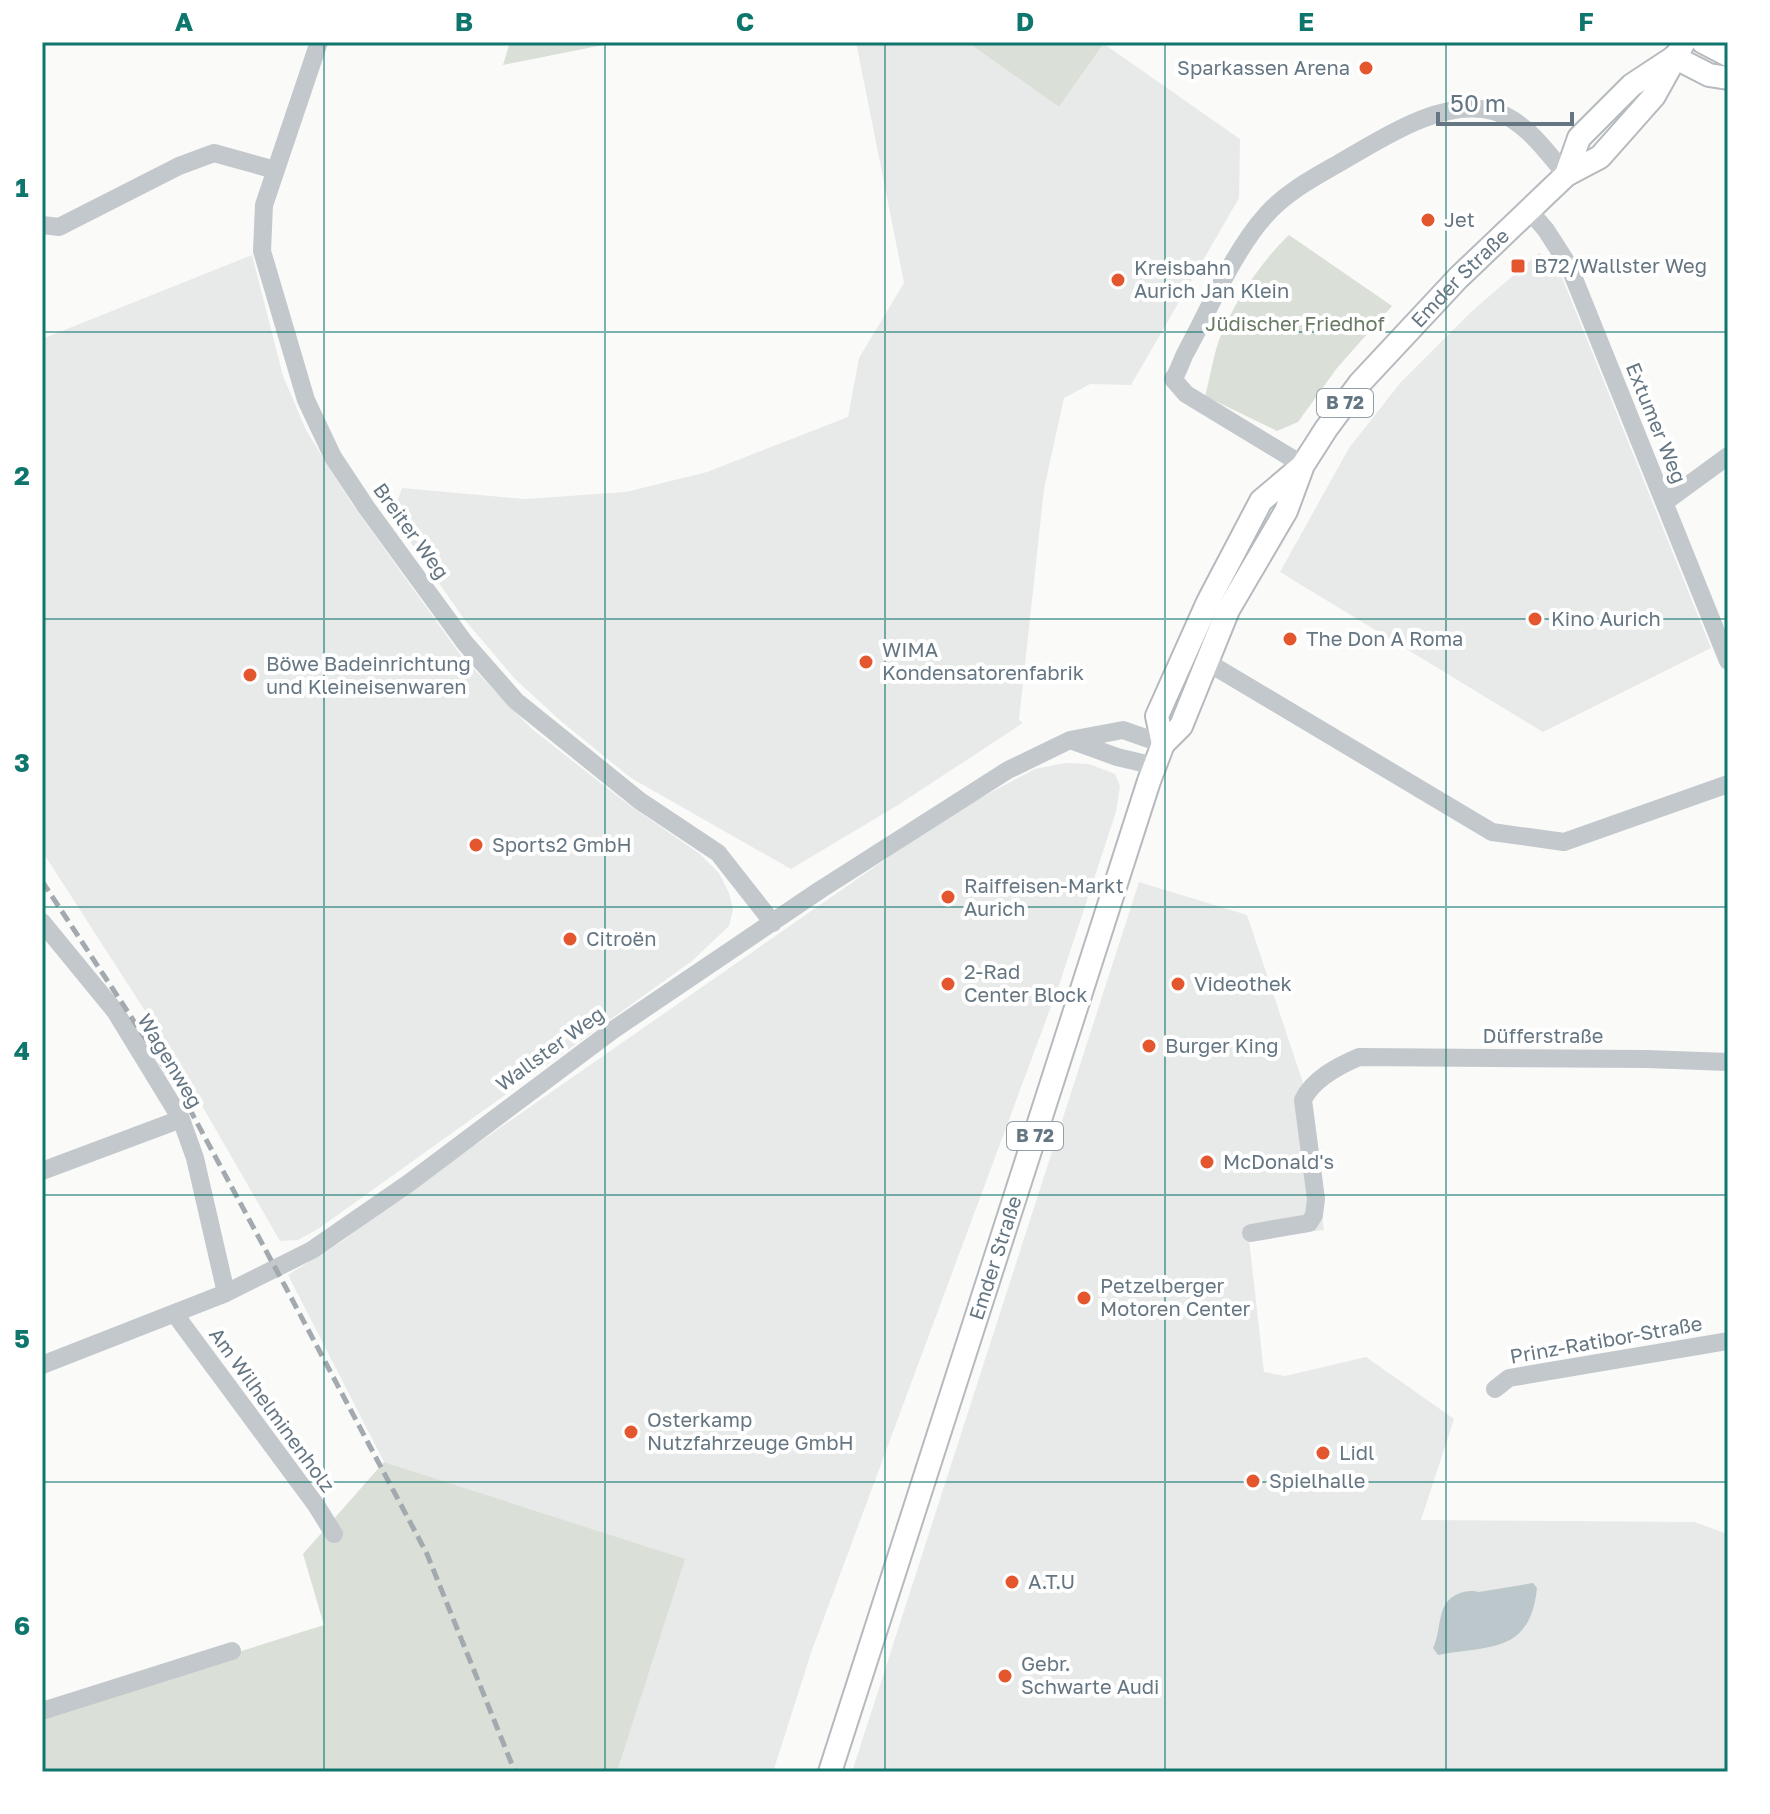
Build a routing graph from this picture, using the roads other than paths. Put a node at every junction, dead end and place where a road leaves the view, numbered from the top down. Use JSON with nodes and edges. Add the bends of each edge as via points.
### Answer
{"nodes":[{"id":1,"x":319,"y":42,"type":"edge"},
{"id":2,"x":1703,"y":42,"type":"edge"},
{"id":3,"x":1679,"y":50,"type":"edge"},
{"id":4,"x":1728,"y":55,"type":"edge"},
{"id":5,"x":1728,"y":78,"type":"edge"},
{"id":6,"x":275,"y":170,"type":"junction"},
{"id":7,"x":1566,"y":175,"type":"junction"},
{"id":8,"x":1529,"y":210,"type":"junction"},
{"id":9,"x":42,"y":225,"type":"edge"},
{"id":10,"x":1728,"y":456,"type":"edge"},
{"id":11,"x":1303,"y":465,"type":"junction"},
{"id":12,"x":1665,"y":502,"type":"junction"},
{"id":13,"x":1728,"y":661,"type":"edge"},
{"id":14,"x":1207,"y":662,"type":"junction"},
{"id":15,"x":1070,"y":740,"type":"junction"},
{"id":16,"x":1163,"y":744,"type":"junction"},
{"id":17,"x":1155,"y":766,"type":"junction"},
{"id":18,"x":1728,"y":784,"type":"edge"},
{"id":19,"x":42,"y":922,"type":"edge"},
{"id":20,"x":773,"y":923,"type":"junction"},
{"id":21,"x":1728,"y":1062,"type":"edge"},
{"id":22,"x":181,"y":1119,"type":"junction"},
{"id":23,"x":42,"y":1171,"type":"edge"},
{"id":24,"x":1251,"y":1233,"type":"dead end"},
{"id":25,"x":226,"y":1293,"type":"junction"},
{"id":26,"x":174,"y":1313,"type":"junction"},
{"id":27,"x":1728,"y":1341,"type":"edge"},
{"id":28,"x":42,"y":1365,"type":"edge"},
{"id":29,"x":1495,"y":1389,"type":"dead end"},
{"id":30,"x":334,"y":1534,"type":"dead end"},
{"id":31,"x":232,"y":1651,"type":"dead end"},
{"id":32,"x":42,"y":1711,"type":"edge"},
{"id":33,"x":830,"y":1772,"type":"edge"}],
"edges":[{"from":1,"to":6,"type":"street","name":"Breiter Weg"},
{"from":2,"to":4,"type":"main road"},
{"from":3,"to":5,"type":"main road","via":[[1709,75]]},
{"from":3,"to":7,"type":"main road","name":"Emder Straße","number":"B 72","via":[[1632,85],[1579,138]]},
{"from":6,"to":9,"type":"street","via":[[214,153],[59,227]]},
{"from":6,"to":20,"type":"street","name":"Breiter Weg","via":[[264,205],[262,251],[274,298],[306,400],[333,457],[366,507],[465,643],[516,701],[640,801],[718,853]]},
{"from":7,"to":8,"type":"main road","name":"Emder Straße","number":"B 72"},
{"from":7,"to":11,"type":"street","via":[[1517,123],[1494,111],[1450,112],[1389,132],[1292,192],[1266,215],[1235,261],[1173,379],[1186,394]]},
{"from":8,"to":11,"type":"main road","name":"Emder Straße","number":"B 72","via":[[1377,364]]},
{"from":8,"to":12,"type":"street","name":"Extumer Weg","via":[[1569,266]]},
{"from":10,"to":12,"type":"street"},
{"from":11,"to":14,"type":"main road","name":"Emder Straße","number":"B 72","via":[[1286,511],[1243,582]]},
{"from":11,"to":16,"type":"main road","name":"Emder Straße","number":"B 72","via":[[1261,501],[1208,602],[1157,716]]},
{"from":12,"to":13,"type":"street","name":"Extumer Weg"},
{"from":14,"to":16,"type":"main road","name":"Emder Straße","number":"B 72","via":[[1181,726]]},
{"from":14,"to":18,"type":"street","via":[[1492,832],[1564,842]]},
{"from":15,"to":16,"type":"street","name":"Wallster Weg","via":[[1123,730]]},
{"from":15,"to":17,"type":"street"},
{"from":15,"to":20,"type":"street","name":"Wallster Weg","via":[[1008,770]]},
{"from":16,"to":17,"type":"main road","name":"Emder Straße","number":"B 72"},
{"from":17,"to":33,"type":"main road","name":"Emder Straße","number":"B 72"},
{"from":19,"to":22,"type":"street","name":"Wagenweg","via":[[115,1011]]},
{"from":20,"to":25,"type":"street","name":"Wallster Weg","via":[[613,1030],[350,1225]]},
{"from":21,"to":24,"type":"street","name":"Düfferstraße","via":[[1359,1057],[1335,1069],[1303,1100],[1314,1215],[1309,1223]]},
{"from":22,"to":23,"type":"street"},
{"from":22,"to":25,"type":"street","name":"Wagenweg"},
{"from":25,"to":26,"type":"street","name":"Wallster Weg"},
{"from":26,"to":28,"type":"street","name":"Wallster Weg"},
{"from":26,"to":30,"type":"street","name":"Am Wilhelminenholz"},
{"from":27,"to":29,"type":"street","name":"Prinz-Ratibor-Straße","via":[[1509,1378]]},
{"from":31,"to":32,"type":"street"}]}
